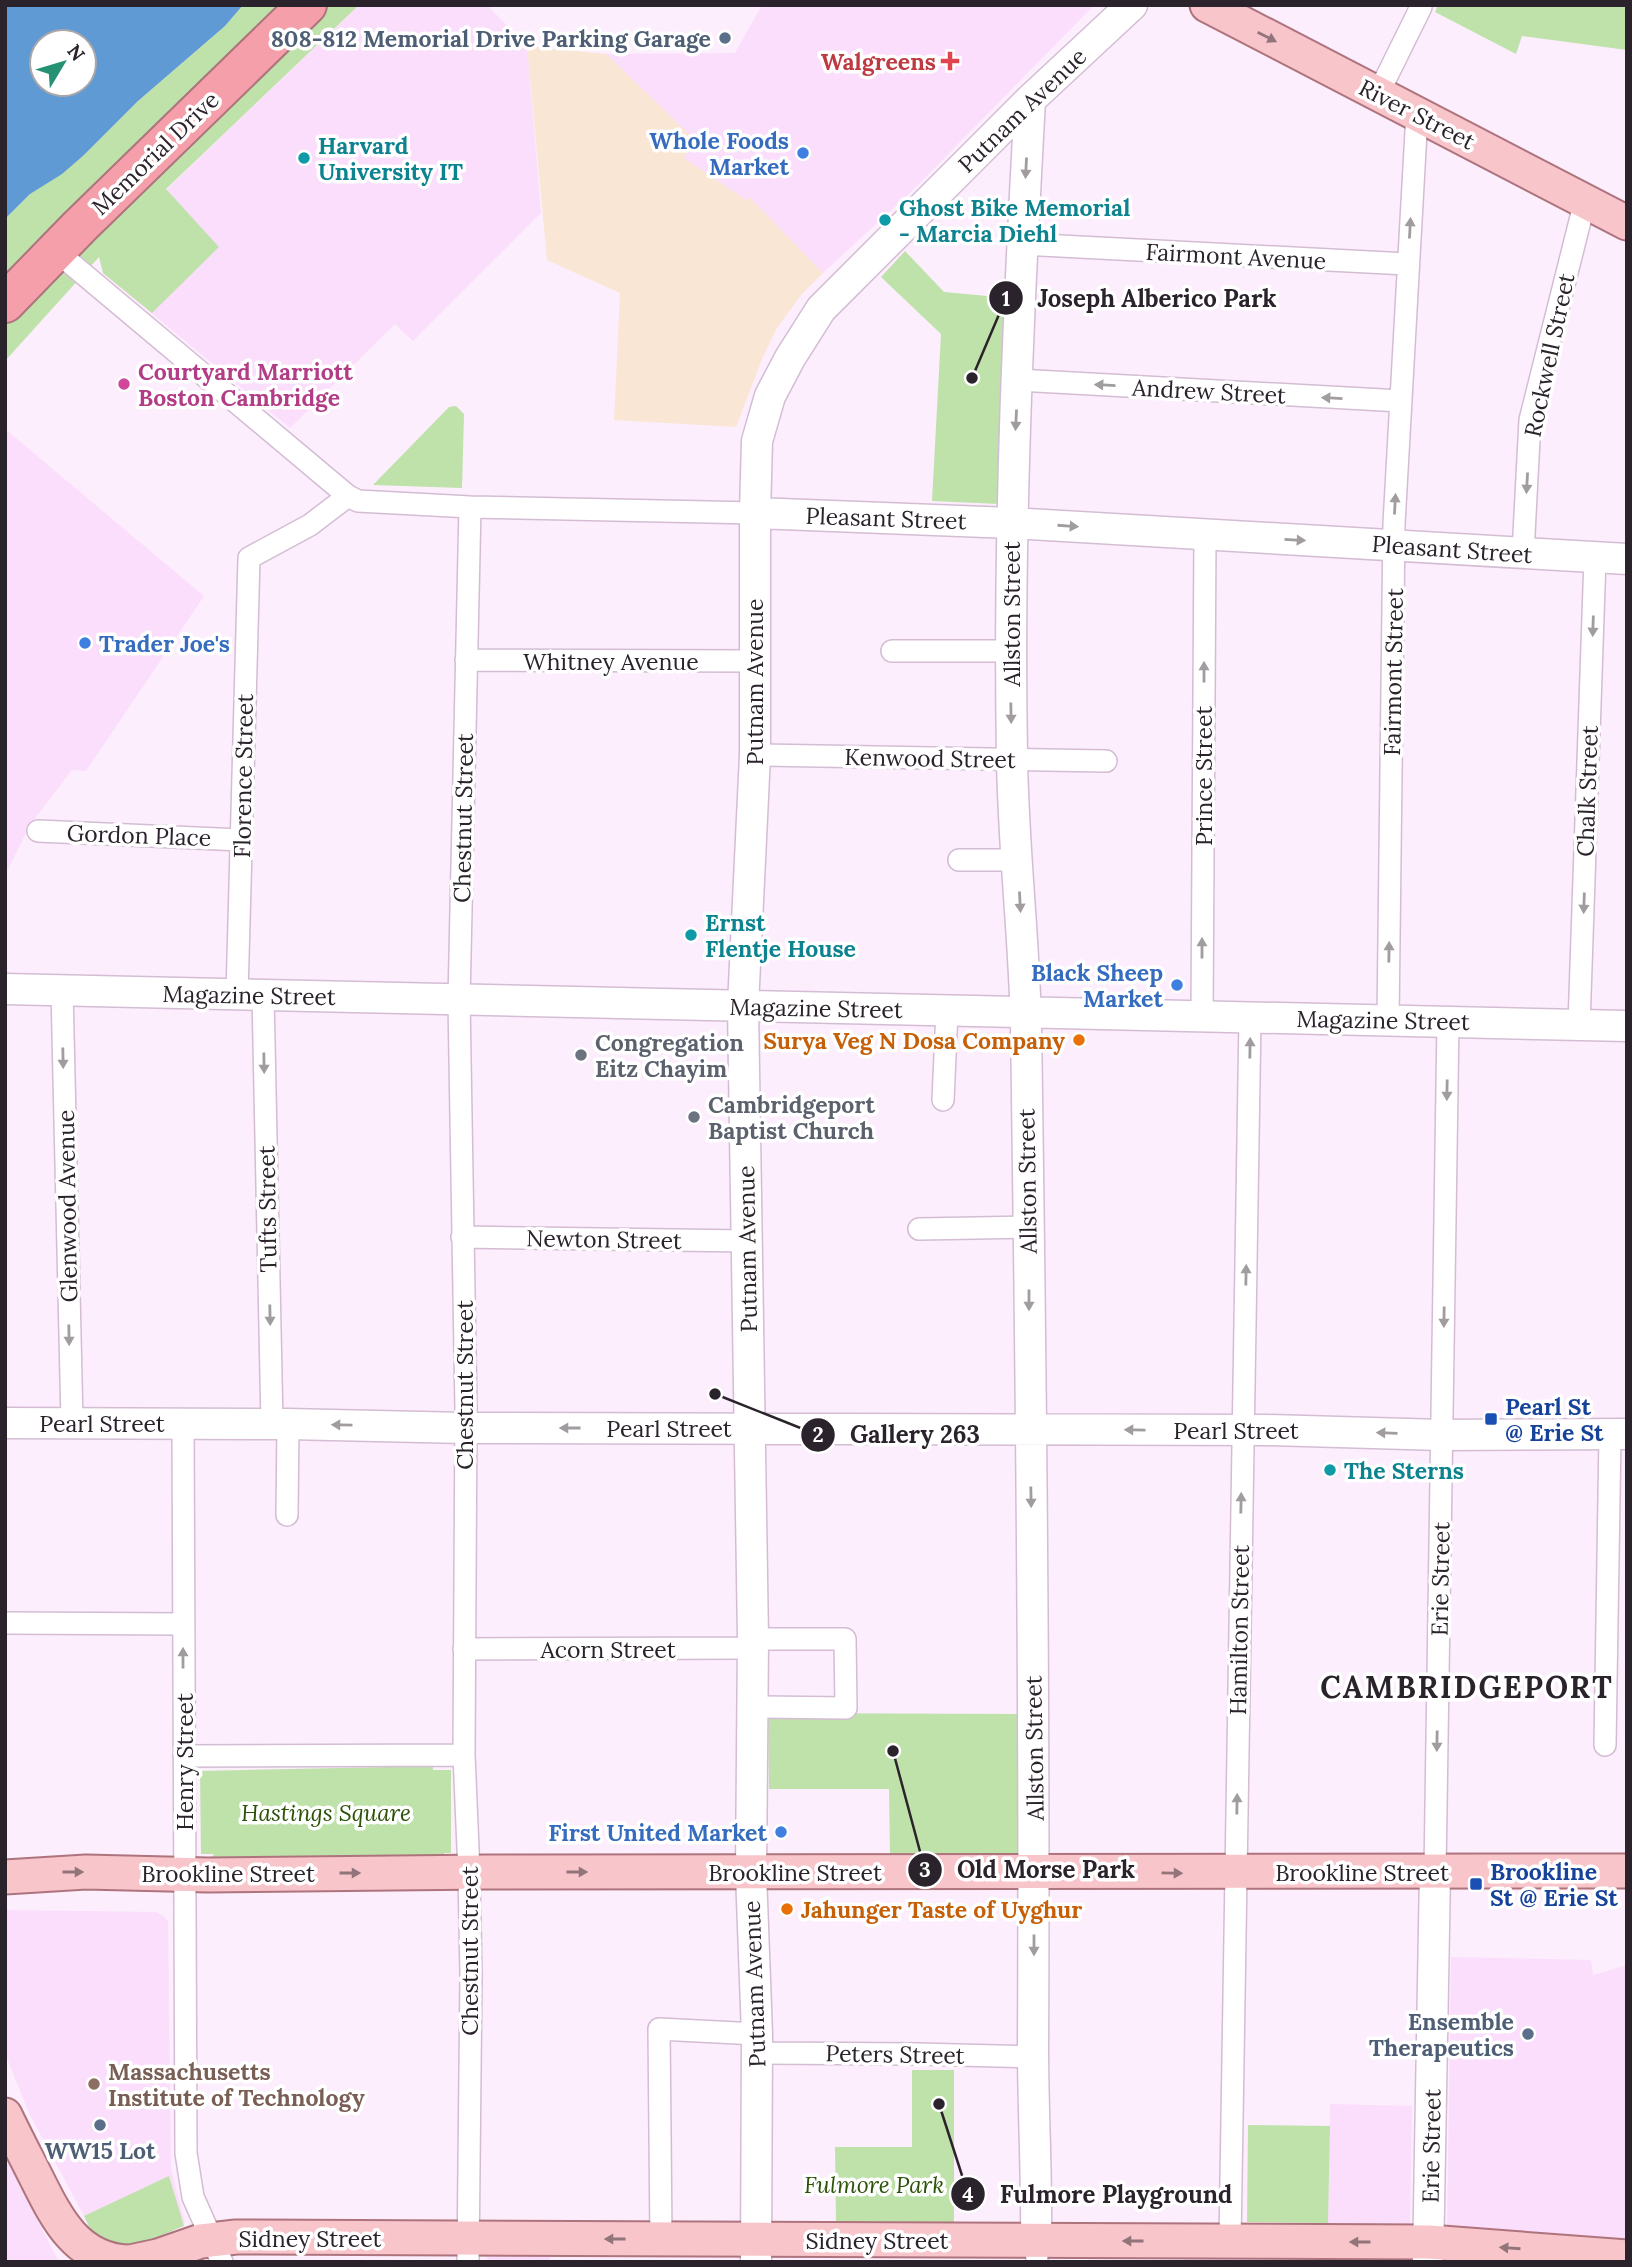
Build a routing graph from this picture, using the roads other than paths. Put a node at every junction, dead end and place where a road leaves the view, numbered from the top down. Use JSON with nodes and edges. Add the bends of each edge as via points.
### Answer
{"nodes":[{"id":1,"x":307,"y":5,"type":"edge"},
{"id":2,"x":1132,"y":5,"type":"edge"},
{"id":3,"x":1207,"y":5,"type":"edge"},
{"id":4,"x":1421,"y":7,"type":"dead end"},
{"id":5,"x":1378,"y":94,"type":"junction"},
{"id":6,"x":1030,"y":100,"type":"junction"},
{"id":7,"x":1417,"y":114,"type":"junction"},
{"id":8,"x":1585,"y":201,"type":"junction"},
{"id":9,"x":1627,"y":223,"type":"edge"},
{"id":10,"x":1022,"y":244,"type":"junction"},
{"id":11,"x":56,"y":251,"type":"junction"},
{"id":12,"x":1407,"y":264,"type":"junction"},
{"id":13,"x":5,"y":303,"type":"edge"},
{"id":14,"x":1018,"y":380,"type":"junction"},
{"id":15,"x":1401,"y":401,"type":"junction"},
{"id":16,"x":348,"y":496,"type":"junction"},
{"id":17,"x":471,"y":507,"type":"junction"},
{"id":18,"x":755,"y":513,"type":"junction"},
{"id":19,"x":1011,"y":523,"type":"junction"},
{"id":20,"x":1205,"y":536,"type":"junction"},
{"id":21,"x":1394,"y":545,"type":"junction"},
{"id":22,"x":1523,"y":553,"type":"junction"},
{"id":23,"x":1595,"y":558,"type":"junction"},
{"id":24,"x":1627,"y":559,"type":"edge"},
{"id":25,"x":892,"y":650,"type":"dead end"},
{"id":26,"x":1010,"y":651,"type":"junction"},
{"id":27,"x":466,"y":660,"type":"junction"},
{"id":28,"x":755,"y":661,"type":"junction"},
{"id":29,"x":755,"y":755,"type":"junction"},
{"id":30,"x":1012,"y":760,"type":"junction"},
{"id":31,"x":1106,"y":761,"type":"dead end"},
{"id":32,"x":38,"y":831,"type":"dead end"},
{"id":33,"x":241,"y":840,"type":"junction"},
{"id":34,"x":958,"y":860,"type":"dead end"},
{"id":35,"x":1018,"y":860,"type":"junction"},
{"id":36,"x":5,"y":989,"type":"edge"},
{"id":37,"x":62,"y":990,"type":"junction"},
{"id":38,"x":250,"y":995,"type":"junction"},
{"id":39,"x":459,"y":1000,"type":"junction"},
{"id":40,"x":743,"y":1006,"type":"junction"},
{"id":41,"x":947,"y":1011,"type":"junction"},
{"id":42,"x":1025,"y":1011,"type":"junction"},
{"id":43,"x":1202,"y":1017,"type":"junction"},
{"id":44,"x":1250,"y":1018,"type":"junction"},
{"id":45,"x":1388,"y":1020,"type":"junction"},
{"id":46,"x":1448,"y":1022,"type":"junction"},
{"id":47,"x":1579,"y":1025,"type":"junction"},
{"id":48,"x":1627,"y":1026,"type":"edge"},
{"id":49,"x":943,"y":1100,"type":"dead end"},
{"id":50,"x":1028,"y":1227,"type":"junction"},
{"id":51,"x":919,"y":1228,"type":"dead end"},
{"id":52,"x":462,"y":1237,"type":"junction"},
{"id":53,"x":747,"y":1241,"type":"junction"},
{"id":54,"x":72,"y":1422,"type":"junction"},
{"id":55,"x":5,"y":1423,"type":"edge"},
{"id":56,"x":183,"y":1424,"type":"junction"},
{"id":57,"x":280,"y":1424,"type":"junction"},
{"id":58,"x":749,"y":1427,"type":"junction"},
{"id":59,"x":465,"y":1428,"type":"junction"},
{"id":60,"x":1030,"y":1429,"type":"junction"},
{"id":61,"x":1243,"y":1430,"type":"junction"},
{"id":62,"x":1442,"y":1434,"type":"junction"},
{"id":63,"x":1618,"y":1435,"type":"edge"},
{"id":64,"x":286,"y":1514,"type":"dead end"},
{"id":65,"x":5,"y":1623,"type":"edge"},
{"id":66,"x":183,"y":1624,"type":"junction"},
{"id":67,"x":753,"y":1644,"type":"junction"},
{"id":68,"x":464,"y":1649,"type":"junction"},
{"id":69,"x":752,"y":1707,"type":"junction"},
{"id":70,"x":1605,"y":1745,"type":"dead end"},
{"id":71,"x":464,"y":1755,"type":"junction"},
{"id":72,"x":184,"y":1756,"type":"junction"},
{"id":73,"x":1627,"y":1871,"type":"edge"},
{"id":74,"x":469,"y":1872,"type":"junction"},
{"id":75,"x":1034,"y":1872,"type":"junction"},
{"id":76,"x":1236,"y":1872,"type":"junction"},
{"id":77,"x":1435,"y":1872,"type":"junction"},
{"id":78,"x":751,"y":1873,"type":"junction"},
{"id":79,"x":184,"y":1874,"type":"junction"},
{"id":80,"x":5,"y":1877,"type":"edge"},
{"id":81,"x":757,"y":2044,"type":"junction"},
{"id":82,"x":1033,"y":2057,"type":"junction"},
{"id":83,"x":5,"y":2115,"type":"edge"},
{"id":84,"x":56,"y":2218,"type":"junction"},
{"id":85,"x":661,"y":2239,"type":"junction"},
{"id":86,"x":1230,"y":2242,"type":"junction"},
{"id":87,"x":216,"y":2250,"type":"edge"},
{"id":88,"x":468,"y":2250,"type":"edge"},
{"id":89,"x":756,"y":2250,"type":"edge"},
{"id":90,"x":1036,"y":2251,"type":"edge"},
{"id":91,"x":1428,"y":2252,"type":"edge"},
{"id":92,"x":1627,"y":2257,"type":"edge"},
{"id":93,"x":141,"y":2260,"type":"edge"},
{"id":94,"x":78,"y":2262,"type":"edge"}],
"edges":[{"from":1,"to":11,"type":"highway","name":"Memorial Drive"},
{"from":2,"to":6,"type":"street","name":"Putnam Avenue"},
{"from":3,"to":5,"type":"main road","name":"River Street","one_way":true},
{"from":4,"to":5,"type":"street"},
{"from":5,"to":7,"type":"main road","name":"River Street"},
{"from":6,"to":10,"type":"street","name":"Allston Street","one_way":true},
{"from":6,"to":18,"type":"street","name":"Putnam Avenue","via":[[821,309],[770,396],[757,441]]},
{"from":7,"to":8,"type":"main road","name":"River Street"},
{"from":12,"to":7,"type":"street","name":"Fairmont Street","one_way":true},
{"from":8,"to":9,"type":"main road","name":"River Street"},
{"from":8,"to":22,"type":"street","name":"Rockwell Street","one_way":true,"via":[[1530,420]]},
{"from":10,"to":12,"type":"street","name":"Fairmont Avenue"},
{"from":10,"to":14,"type":"street","name":"Allston Street"},
{"from":11,"to":13,"type":"highway","name":"Memorial Drive"},
{"from":11,"to":16,"type":"street"},
{"from":12,"to":15,"type":"street","name":"Fairmont Street"},
{"from":15,"to":14,"type":"street","name":"Andrew Street","one_way":true},
{"from":14,"to":19,"type":"street","name":"Allston Street","one_way":true},
{"from":21,"to":15,"type":"street","name":"Fairmont Street","one_way":true},
{"from":16,"to":17,"type":"street","name":"Pleasant Street","via":[[365,503]]},
{"from":16,"to":33,"type":"street","name":"Florence Street","via":[[310,525],[248,558]]},
{"from":17,"to":18,"type":"street","name":"Pleasant Street"},
{"from":17,"to":27,"type":"street","name":"Chestnut Street"},
{"from":18,"to":19,"type":"street","name":"Pleasant Street"},
{"from":18,"to":28,"type":"street","name":"Putnam Avenue"},
{"from":19,"to":20,"type":"street","name":"Pleasant Street","one_way":true},
{"from":19,"to":26,"type":"street","name":"Allston Street"},
{"from":20,"to":21,"type":"street","name":"Pleasant Street","one_way":true},
{"from":43,"to":20,"type":"street","name":"Prince Street","one_way":true},
{"from":21,"to":22,"type":"street","name":"Pleasant Street"},
{"from":45,"to":21,"type":"street","name":"Fairmont Street","one_way":true},
{"from":22,"to":23,"type":"street","name":"Pleasant Street"},
{"from":23,"to":24,"type":"street","name":"Pleasant Street"},
{"from":23,"to":47,"type":"street","name":"Chalk Street","one_way":true},
{"from":25,"to":26,"type":"street"},
{"from":26,"to":30,"type":"street","name":"Allston Street","one_way":true},
{"from":27,"to":28,"type":"street","name":"Whitney Avenue"},
{"from":27,"to":39,"type":"street","name":"Chestnut Street"},
{"from":28,"to":29,"type":"street","name":"Putnam Avenue"},
{"from":29,"to":30,"type":"street","name":"Kenwood Street"},
{"from":29,"to":40,"type":"street","name":"Putnam Avenue"},
{"from":30,"to":31,"type":"street","name":"Kenwood Street"},
{"from":30,"to":35,"type":"street","name":"Allston Street"},
{"from":32,"to":33,"type":"street","name":"Gordon Place"},
{"from":33,"to":38,"type":"street","name":"Florence Street"},
{"from":34,"to":35,"type":"street"},
{"from":35,"to":42,"type":"street","name":"Allston Street","one_way":true},
{"from":36,"to":37,"type":"street","name":"Magazine Street"},
{"from":37,"to":38,"type":"street","name":"Magazine Street"},
{"from":37,"to":54,"type":"street","name":"Glenwood Avenue","one_way":true},
{"from":38,"to":39,"type":"street","name":"Magazine Street"},
{"from":38,"to":57,"type":"street","name":"Tufts Street","one_way":true},
{"from":39,"to":40,"type":"street","name":"Magazine Street"},
{"from":39,"to":52,"type":"street","name":"Chestnut Street"},
{"from":40,"to":41,"type":"street","name":"Magazine Street"},
{"from":40,"to":53,"type":"street","name":"Putnam Avenue"},
{"from":41,"to":42,"type":"street","name":"Magazine Street"},
{"from":41,"to":49,"type":"street"},
{"from":42,"to":43,"type":"street","name":"Magazine Street"},
{"from":42,"to":50,"type":"street","name":"Allston Street"},
{"from":43,"to":44,"type":"street","name":"Magazine Street"},
{"from":44,"to":45,"type":"street","name":"Magazine Street"},
{"from":61,"to":44,"type":"street","name":"Hamilton Street","one_way":true},
{"from":45,"to":46,"type":"street","name":"Magazine Street"},
{"from":46,"to":47,"type":"street","name":"Magazine Street"},
{"from":46,"to":62,"type":"street","name":"Erie Street","one_way":true},
{"from":47,"to":48,"type":"street","name":"Magazine Street"},
{"from":50,"to":51,"type":"street"},
{"from":50,"to":60,"type":"street","name":"Allston Street","one_way":true},
{"from":52,"to":53,"type":"street","name":"Newton Street"},
{"from":52,"to":59,"type":"street","name":"Chestnut Street"},
{"from":53,"to":58,"type":"street","name":"Putnam Avenue"},
{"from":54,"to":55,"type":"street","name":"Pearl Street"},
{"from":54,"to":56,"type":"street","name":"Pearl Street"},
{"from":56,"to":57,"type":"street","name":"Pearl Street"},
{"from":56,"to":66,"type":"street","name":"Henry Street"},
{"from":59,"to":57,"type":"street","name":"Pearl Street","one_way":true},
{"from":57,"to":64,"type":"street","name":"Tufts Street"},
{"from":58,"to":59,"type":"street","name":"Pearl Street","one_way":true},
{"from":58,"to":60,"type":"street","name":"Pearl Street"},
{"from":58,"to":67,"type":"street","name":"Putnam Avenue"},
{"from":59,"to":68,"type":"street","name":"Chestnut Street"},
{"from":61,"to":60,"type":"street","name":"Pearl Street","one_way":true},
{"from":60,"to":75,"type":"street","name":"Allston Street","one_way":true},
{"from":62,"to":61,"type":"street","name":"Pearl Street","one_way":true},
{"from":76,"to":61,"type":"street","name":"Hamilton Street","one_way":true},
{"from":62,"to":63,"type":"street","name":"Pearl Street"},
{"from":62,"to":77,"type":"street","name":"Erie Street","one_way":true},
{"from":63,"to":70,"type":"street"},
{"from":65,"to":66,"type":"street"},
{"from":72,"to":66,"type":"street","name":"Henry Street","one_way":true},
{"from":67,"to":68,"type":"street","name":"Acorn Street"},
{"from":67,"to":69,"type":"street","name":"Putnam Avenue"},
{"from":67,"to":69,"type":"street","name":"Acorn Street","via":[[845,1639],[846,1708]]},
{"from":68,"to":71,"type":"street","name":"Chestnut Street"},
{"from":69,"to":78,"type":"street","name":"Putnam Avenue"},
{"from":71,"to":72,"type":"street"},
{"from":71,"to":74,"type":"street","name":"Chestnut Street"},
{"from":72,"to":79,"type":"street","name":"Henry Street"},
{"from":73,"to":77,"type":"main road","name":"Brookline Street"},
{"from":74,"to":78,"type":"main road","name":"Brookline Street","one_way":true},
{"from":79,"to":74,"type":"main road","name":"Brookline Street","one_way":true},
{"from":74,"to":88,"type":"street","name":"Chestnut Street"},
{"from":75,"to":76,"type":"main road","name":"Brookline Street","one_way":true},
{"from":75,"to":78,"type":"main road","name":"Brookline Street"},
{"from":75,"to":82,"type":"street","name":"Allston Street","one_way":true},
{"from":76,"to":77,"type":"main road","name":"Brookline Street"},
{"from":76,"to":86,"type":"street","name":"Hamilton Street"},
{"from":77,"to":91,"type":"street","name":"Erie Street"},
{"from":78,"to":81,"type":"street","name":"Putnam Avenue"},
{"from":80,"to":79,"type":"main road","name":"Brookline Street","one_way":true,"via":[[61,1872]]},
{"from":79,"to":87,"type":"street","name":"Henry Street","via":[[186,2153],[193,2197]]},
{"from":81,"to":82,"type":"street","name":"Peters Street"},
{"from":81,"to":85,"type":"street","name":"Peters Street","via":[[659,2029]]},
{"from":81,"to":89,"type":"street","name":"Putnam Avenue"},
{"from":82,"to":90,"type":"street","name":"Allston Street"},
{"from":83,"to":84,"type":"main road","name":"Sidney Street"},
{"from":84,"to":93,"type":"main road","name":"Sidney Street","via":[[90,2252],[110,2260]]},
{"from":84,"to":94,"type":"street"},
{"from":85,"to":88,"type":"main road","name":"Sidney Street","one_way":true},
{"from":85,"to":89,"type":"main road","name":"Sidney Street"},
{"from":86,"to":90,"type":"main road","name":"Sidney Street","one_way":true},
{"from":91,"to":86,"type":"main road","name":"Sidney Street","one_way":true},
{"from":87,"to":88,"type":"main road","name":"Sidney Street","via":[[236,2237]]},
{"from":87,"to":93,"type":"main road","name":"Sidney Street"},
{"from":89,"to":90,"type":"main road","name":"Sidney Street"},
{"from":92,"to":91,"type":"main road","name":"Sidney Street","one_way":true}]}
